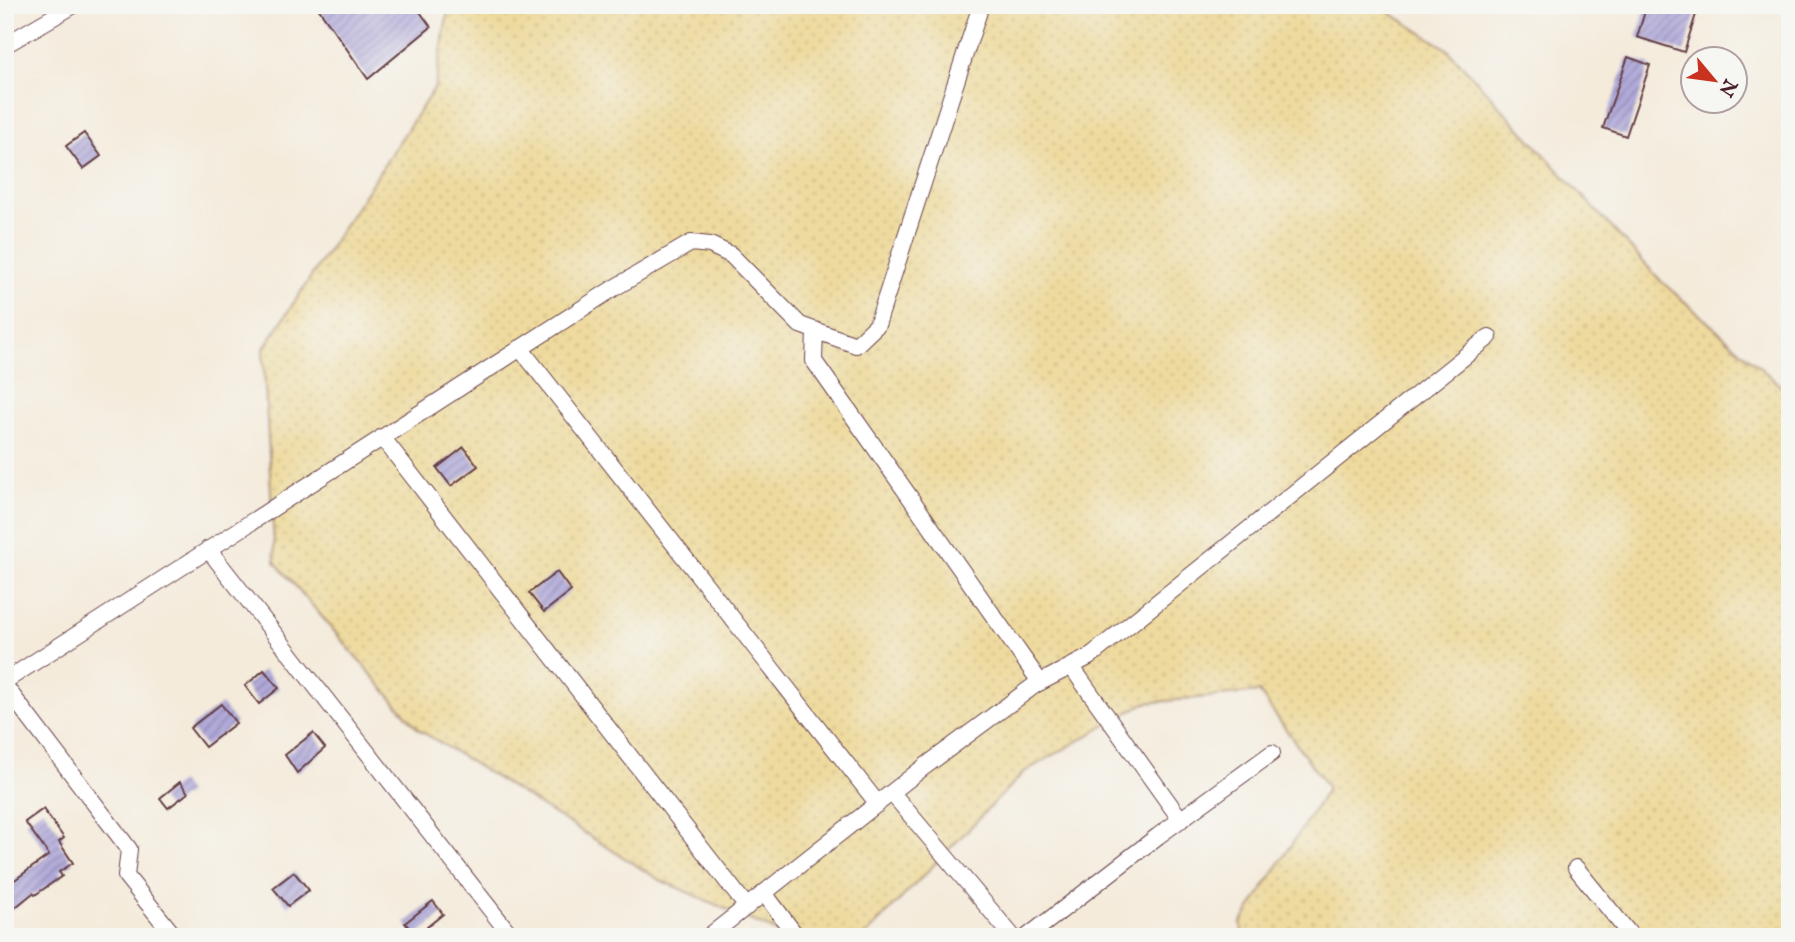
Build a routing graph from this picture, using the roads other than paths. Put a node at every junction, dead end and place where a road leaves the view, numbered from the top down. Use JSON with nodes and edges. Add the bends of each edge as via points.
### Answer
{"nodes":[{"id":1,"x":74,"y":5,"type":"edge"},
{"id":2,"x":981,"y":5,"type":"edge"},
{"id":3,"x":5,"y":46,"type":"edge"},
{"id":4,"x":815,"y":330,"type":"junction"},
{"id":5,"x":1489,"y":337,"type":"dead end"},
{"id":6,"x":520,"y":348,"type":"junction"},
{"id":7,"x":382,"y":438,"type":"junction"},
{"id":8,"x":208,"y":550,"type":"junction"},
{"id":9,"x":1070,"y":666,"type":"junction"},
{"id":10,"x":5,"y":681,"type":"edge"},
{"id":11,"x":1040,"y":682,"type":"junction"},
{"id":12,"x":5,"y":686,"type":"edge"},
{"id":13,"x":1272,"y":753,"type":"dead end"},
{"id":14,"x":892,"y":793,"type":"junction"},
{"id":15,"x":878,"y":804,"type":"junction"},
{"id":16,"x":1181,"y":820,"type":"junction"},
{"id":17,"x":1576,"y":868,"type":"dead end"},
{"id":18,"x":764,"y":893,"type":"junction"},
{"id":19,"x":747,"y":907,"type":"junction"},
{"id":20,"x":175,"y":937,"type":"edge"},
{"id":21,"x":512,"y":937,"type":"edge"},
{"id":22,"x":708,"y":937,"type":"edge"},
{"id":23,"x":797,"y":937,"type":"edge"},
{"id":24,"x":1013,"y":937,"type":"edge"},
{"id":25,"x":1027,"y":937,"type":"edge"},
{"id":26,"x":1632,"y":937,"type":"edge"}],
"edges":[{"from":1,"to":3,"type":"street"},
{"from":2,"to":4,"type":"street","via":[[877,324],[856,345]]},
{"from":4,"to":6,"type":"street","via":[[800,325],[731,255],[710,245],[691,243]]},
{"from":4,"to":11,"type":"street","via":[[814,361]]},
{"from":5,"to":9,"type":"street","via":[[1089,657]]},
{"from":6,"to":7,"type":"street"},
{"from":6,"to":15,"type":"street"},
{"from":7,"to":8,"type":"street"},
{"from":7,"to":19,"type":"street"},
{"from":8,"to":10,"type":"street"},
{"from":8,"to":21,"type":"street"},
{"from":9,"to":11,"type":"street"},
{"from":9,"to":16,"type":"street"},
{"from":11,"to":14,"type":"street"},
{"from":12,"to":20,"type":"street","via":[[129,849],[126,876]]},
{"from":13,"to":16,"type":"street"},
{"from":14,"to":15,"type":"street"},
{"from":14,"to":24,"type":"street"},
{"from":15,"to":18,"type":"street"},
{"from":16,"to":25,"type":"street"},
{"from":17,"to":26,"type":"street"},
{"from":18,"to":19,"type":"street"},
{"from":18,"to":23,"type":"street"},
{"from":19,"to":22,"type":"street"}]}
